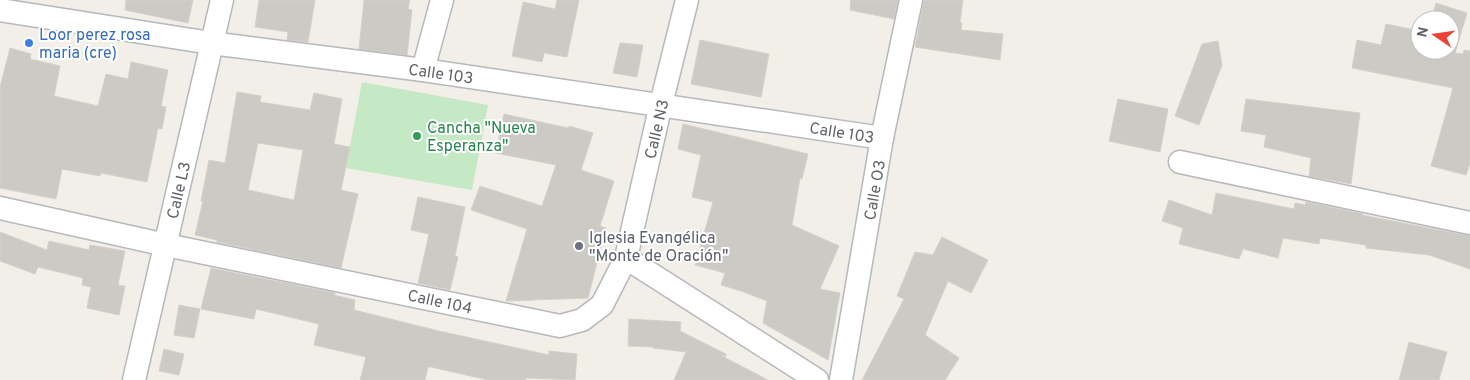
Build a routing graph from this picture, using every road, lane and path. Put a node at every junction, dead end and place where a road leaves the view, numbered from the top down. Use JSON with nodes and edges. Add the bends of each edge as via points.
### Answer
{"nodes":[{"id":1,"x":222,"y":0,"type":"edge"},
{"id":2,"x":442,"y":0,"type":"edge"},
{"id":3,"x":687,"y":0,"type":"edge"},
{"id":4,"x":911,"y":0,"type":"edge"},
{"id":5,"x":0,"y":10,"type":"edge"},
{"id":6,"x":211,"y":43,"type":"junction"},
{"id":7,"x":423,"y":70,"type":"junction"},
{"id":8,"x":661,"y":104,"type":"junction"},
{"id":9,"x":882,"y":138,"type":"junction"},
{"id":10,"x":1180,"y":162,"type":"dead end"},
{"id":11,"x":0,"y":208,"type":"edge"},
{"id":12,"x":1470,"y":223,"type":"edge"},
{"id":13,"x":166,"y":245,"type":"junction"},
{"id":14,"x":626,"y":258,"type":"junction"},
{"id":15,"x":134,"y":380,"type":"edge"},
{"id":16,"x":817,"y":380,"type":"edge"},
{"id":17,"x":841,"y":380,"type":"edge"}],
"edges":[{"from":1,"to":6,"type":"street","name":"Calle L3"},
{"from":2,"to":7,"type":"street"},
{"from":3,"to":8,"type":"street","name":"Calle N3"},
{"from":4,"to":9,"type":"street","name":"Calle O3"},
{"from":5,"to":6,"type":"street","name":"Calle 103"},
{"from":6,"to":7,"type":"street","name":"Calle 103"},
{"from":6,"to":13,"type":"street","name":"Calle L3"},
{"from":7,"to":8,"type":"street","name":"Calle 103"},
{"from":8,"to":9,"type":"street","name":"Calle 103"},
{"from":8,"to":14,"type":"street","name":"Calle N3"},
{"from":9,"to":17,"type":"street","name":"Calle O3"},
{"from":10,"to":12,"type":"street"},
{"from":11,"to":13,"type":"street","name":"Calle 104"},
{"from":13,"to":14,"type":"street","name":"Calle 104","via":[[560,326],[582,320],[602,304]]},
{"from":13,"to":15,"type":"street","name":"Calle L3"},
{"from":14,"to":16,"type":"street"}]}
